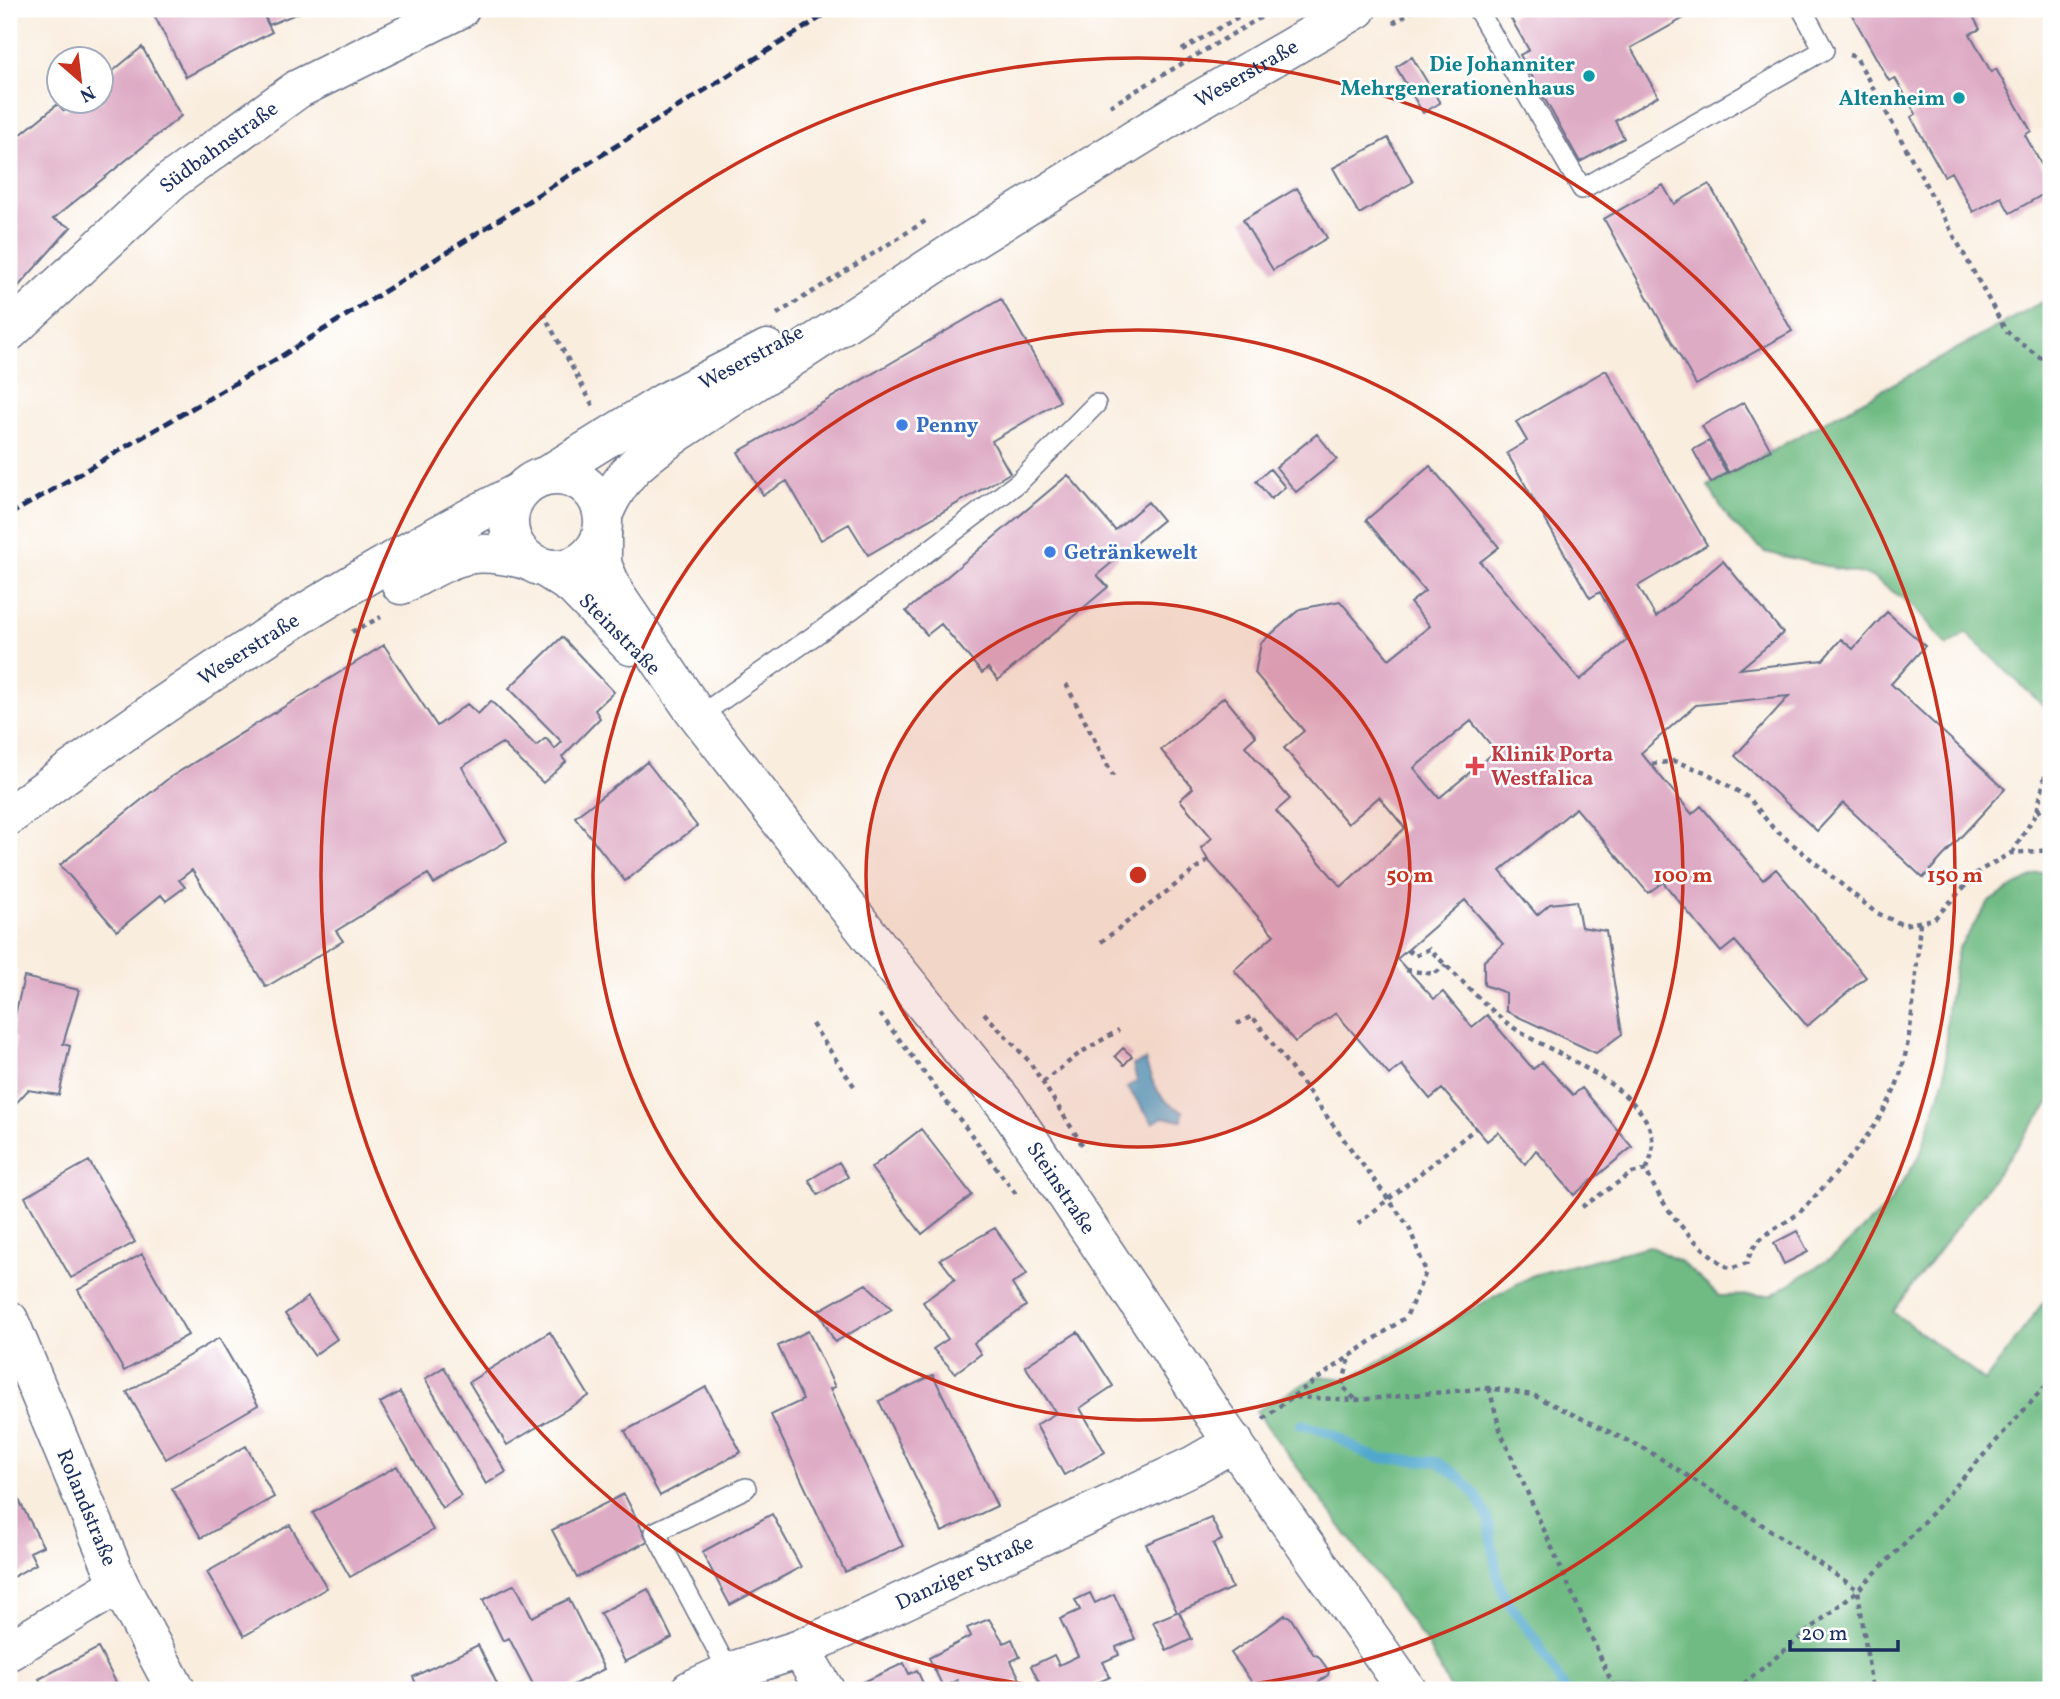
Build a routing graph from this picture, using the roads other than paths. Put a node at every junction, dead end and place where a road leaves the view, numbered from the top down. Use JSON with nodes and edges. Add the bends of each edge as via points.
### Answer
{"nodes":[{"id":1,"x":460,"y":9,"type":"edge"},
{"id":2,"x":1357,"y":9,"type":"edge"},
{"id":3,"x":1480,"y":9,"type":"edge"},
{"id":4,"x":1802,"y":9,"type":"edge"},
{"id":5,"x":958,"y":249,"type":"junction"},
{"id":6,"x":9,"y":332,"type":"edge"},
{"id":7,"x":1096,"y":404,"type":"dead end"},
{"id":8,"x":533,"y":484,"type":"junction"},
{"id":9,"x":602,"y":524,"type":"junction"},
{"id":10,"x":536,"y":564,"type":"junction"},
{"id":11,"x":695,"y":710,"type":"junction"},
{"id":12,"x":131,"y":730,"type":"junction"},
{"id":13,"x":9,"y":816,"type":"edge"},
{"id":14,"x":9,"y":1320,"type":"edge"},
{"id":15,"x":1246,"y":1433,"type":"junction"},
{"id":16,"x":746,"y":1488,"type":"dead end"},
{"id":17,"x":118,"y":1584,"type":"junction"},
{"id":18,"x":800,"y":1649,"type":"junction"},
{"id":19,"x":9,"y":1651,"type":"edge"},
{"id":20,"x":729,"y":1672,"type":"junction"},
{"id":21,"x":176,"y":1690,"type":"edge"},
{"id":22,"x":690,"y":1690,"type":"edge"},
{"id":23,"x":825,"y":1690,"type":"edge"},
{"id":24,"x":1407,"y":1690,"type":"edge"}],
"edges":[{"from":1,"to":6,"type":"main road","name":"Südbahnstraße","via":[[298,89],[172,181]]},
{"from":2,"to":5,"type":"main road","name":"Weserstraße"},
{"from":3,"to":4,"type":"lane","via":[[1582,189],[1824,50]]},
{"from":5,"to":8,"type":"main road","name":"Weserstraße","via":[[665,402]]},
{"from":5,"to":9,"type":"main road","name":"Weserstraße","via":[[635,463],[614,489]]},
{"from":7,"to":11,"type":"lane","via":[[1019,482],[851,610]]},
{"from":8,"to":9,"type":"main road","via":[[564,475],[584,484],[598,500]]},
{"from":8,"to":10,"type":"main road","via":[[510,506],[510,536]]},
{"from":8,"to":12,"type":"main road","name":"Weserstraße","via":[[456,524],[320,607]]},
{"from":9,"to":10,"type":"main road","via":[[596,547],[574,566]]},
{"from":9,"to":11,"type":"main road","name":"Steinstraße","via":[[602,565],[615,594]]},
{"from":10,"to":11,"type":"main road","name":"Steinstraße","via":[[573,586]]},
{"from":10,"to":12,"type":"main road","name":"Weserstraße","via":[[496,552],[464,553]]},
{"from":11,"to":15,"type":"main road","name":"Steinstraße","via":[[1006,1105]]},
{"from":12,"to":13,"type":"main road","name":"Weserstraße"},
{"from":14,"to":17,"type":"main road","name":"Rolandstraße"},
{"from":15,"to":18,"type":"main road","name":"Danziger Straße","via":[[1194,1465]]},
{"from":15,"to":24,"type":"main road","name":"Steinstraße"},
{"from":16,"to":20,"type":"lane","via":[[654,1532]]},
{"from":17,"to":19,"type":"main road"},
{"from":17,"to":21,"type":"main road","name":"Rolandstraße"},
{"from":18,"to":20,"type":"main road","name":"Danziger Straße"},
{"from":18,"to":23,"type":"main road"},
{"from":20,"to":22,"type":"main road","name":"Danziger Straße"}]}
